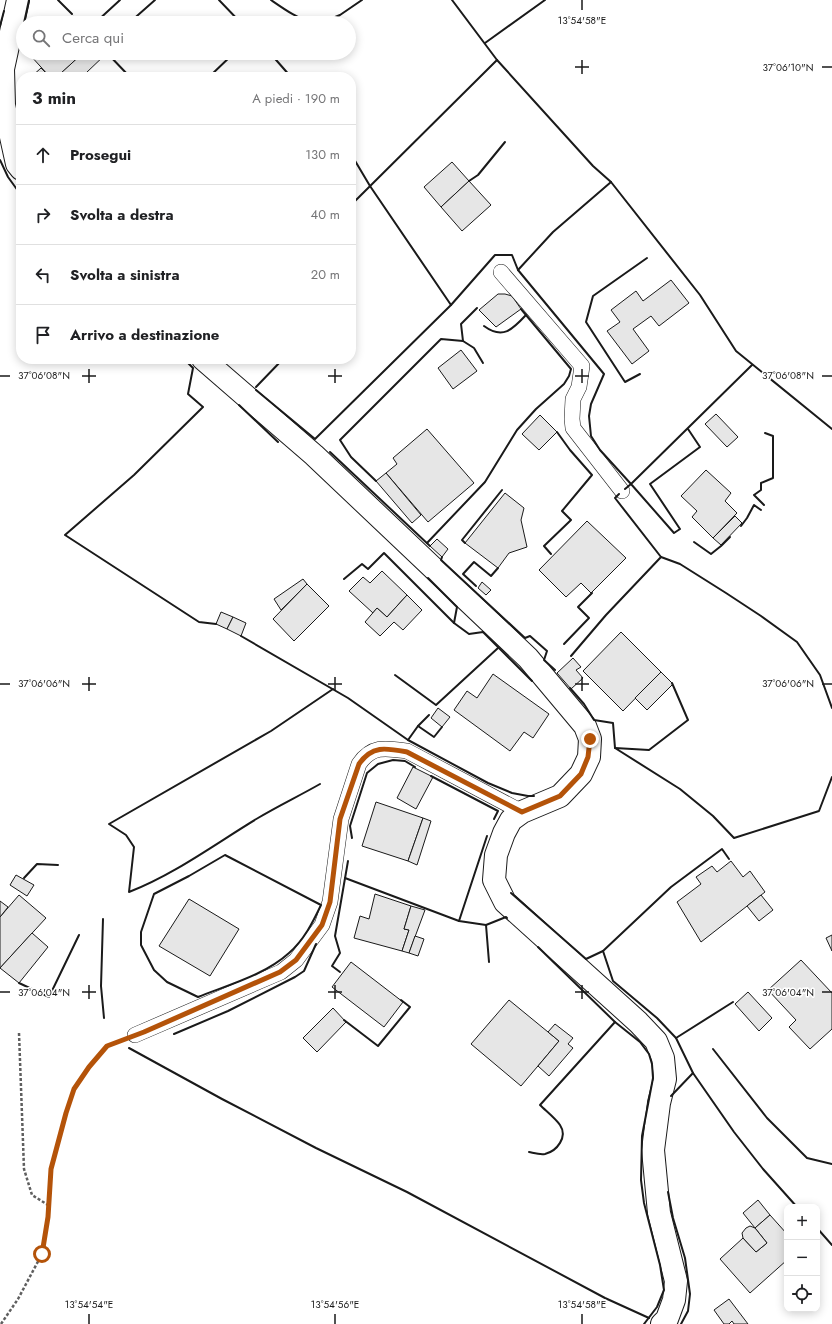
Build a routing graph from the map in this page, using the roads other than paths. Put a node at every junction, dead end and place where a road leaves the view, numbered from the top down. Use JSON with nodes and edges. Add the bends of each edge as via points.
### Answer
{"nodes":[{"id":1,"x":18,"y":0,"type":"edge"},
{"id":2,"x":16,"y":159,"type":"edge"},
{"id":3,"x":500,"y":272,"type":"dead end"},
{"id":4,"x":209,"y":364,"type":"edge"},
{"id":5,"x":622,"y":491,"type":"dead end"},
{"id":6,"x":522,"y":812,"type":"junction"},
{"id":7,"x":135,"y":1035,"type":"road end"},
{"id":8,"x":662,"y":1324,"type":"edge"}],
"edges":[{"from":1,"to":2,"type":"street","via":[[3,69],[4,105]]},
{"from":3,"to":5,"type":"lane","via":[[582,366],[579,387],[573,399],[573,428]]},
{"from":4,"to":6,"type":"street","via":[[314,455],[528,658],[585,726],[590,739],[588,757],[581,774],[560,796]]},
{"from":6,"to":7,"type":"lane","via":[[407,752],[394,749],[374,750],[364,756],[359,764],[340,819],[330,902],[322,925],[296,960],[280,972]]},
{"from":6,"to":8,"type":"street","via":[[511,820],[496,855],[494,880],[504,902],[638,1022],[656,1041],[663,1058],[664,1079],[653,1150],[659,1213],[676,1281],[674,1300],[667,1319]]}]}
